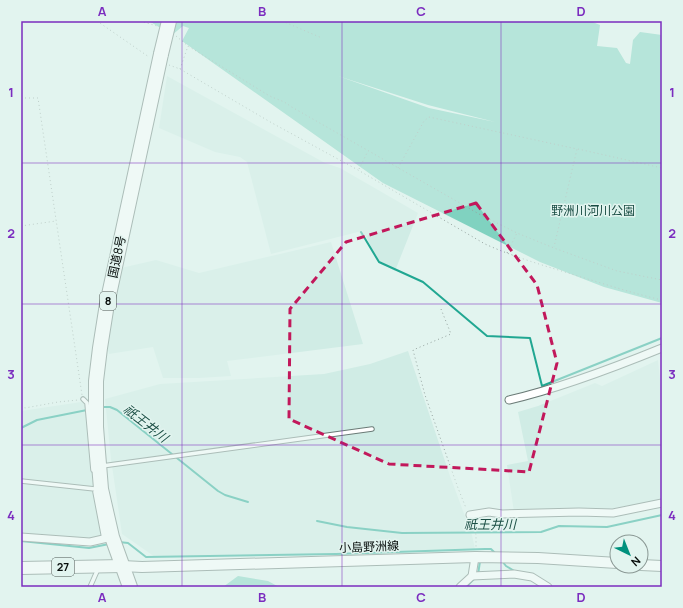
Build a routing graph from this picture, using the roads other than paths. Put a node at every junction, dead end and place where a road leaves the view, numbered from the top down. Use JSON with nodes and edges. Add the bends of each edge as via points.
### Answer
{"nodes":[{"id":1,"x":165,"y":25,"type":"edge"},
{"id":2,"x":662,"y":348,"type":"edge"},
{"id":3,"x":83,"y":399,"type":"road end"},
{"id":4,"x":509,"y":400,"type":"dead end"},
{"id":5,"x":372,"y":430,"type":"dead end"},
{"id":6,"x":96,"y":471,"type":"junction"},
{"id":7,"x":21,"y":481,"type":"edge"},
{"id":8,"x":97,"y":487,"type":"junction"},
{"id":9,"x":662,"y":503,"type":"edge"},
{"id":10,"x":470,"y":515,"type":"road end"},
{"id":11,"x":21,"y":537,"type":"edge"},
{"id":12,"x":108,"y":538,"type":"junction"},
{"id":13,"x":475,"y":557,"type":"junction"},
{"id":14,"x":609,"y":562,"type":"edge"},
{"id":15,"x":649,"y":565,"type":"edge"},
{"id":16,"x":99,"y":566,"type":"junction"},
{"id":17,"x":122,"y":566,"type":"junction"},
{"id":18,"x":662,"y":566,"type":"edge"},
{"id":19,"x":21,"y":568,"type":"edge"},
{"id":20,"x":472,"y":576,"type":"junction"},
{"id":21,"x":90,"y":587,"type":"edge"},
{"id":22,"x":130,"y":587,"type":"edge"},
{"id":23,"x":460,"y":587,"type":"edge"},
{"id":24,"x":548,"y":587,"type":"edge"}],
"edges":[{"from":1,"to":6,"type":"highway","name":"国道8号","number":"8","bridge":true,"via":[[100,348],[95,405]]},
{"from":2,"to":4,"type":"street","via":[[537,393]]},
{"from":3,"to":6,"type":"lane","via":[[87,403]]},
{"from":5,"to":6,"type":"lane"},
{"from":6,"to":8,"type":"highway","name":"国道8号","number":"8"},
{"from":7,"to":8,"type":"lane"},
{"from":8,"to":12,"type":"highway","name":"国道8号","number":"8"},
{"from":9,"to":10,"type":"street","via":[[613,513],[489,512]]},
{"from":11,"to":12,"type":"street","via":[[90,542]]},
{"from":12,"to":17,"type":"highway","name":"国道8号","number":"8"},
{"from":13,"to":14,"type":"main road","name":"小島野洲線"},
{"from":13,"to":17,"type":"main road","name":"小島野洲線"},
{"from":13,"to":20,"type":"street"},
{"from":15,"to":18,"type":"main road"},
{"from":16,"to":17,"type":"main road","number":"27"},
{"from":16,"to":19,"type":"main road","number":"27"},
{"from":16,"to":21,"type":"lane"},
{"from":17,"to":22,"type":"highway","name":"国道8号","number":"8"},
{"from":20,"to":23,"type":"street"},
{"from":20,"to":24,"type":"street","via":[[514,574],[532,578]]}]}
